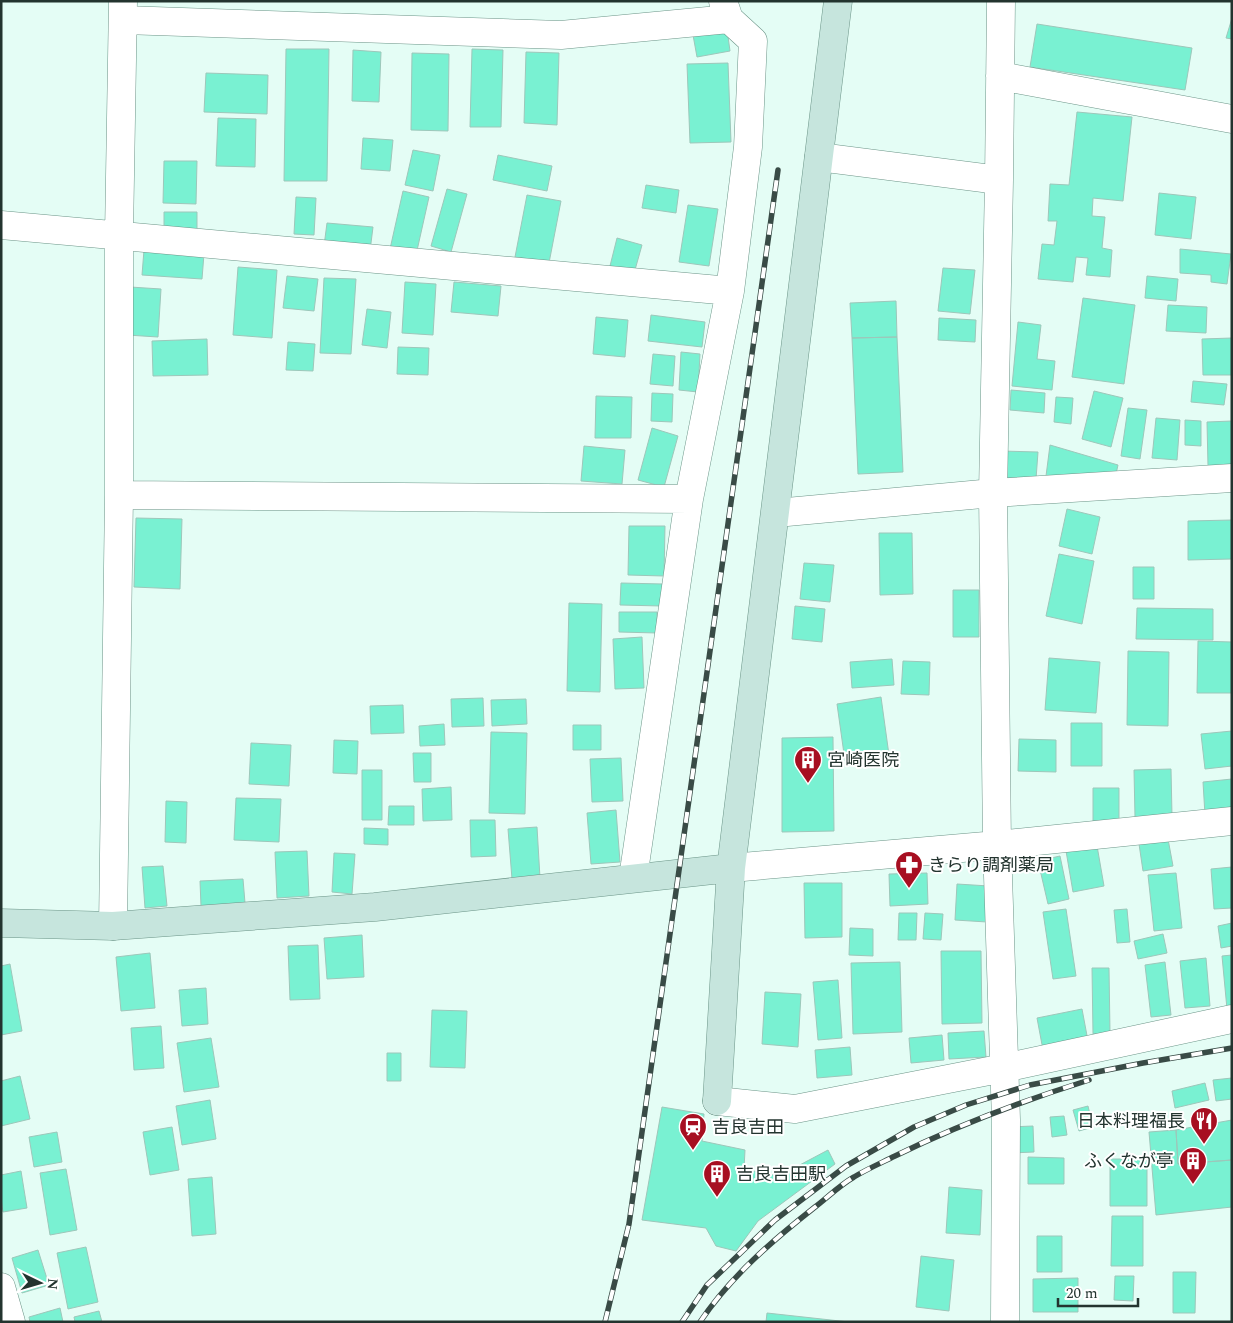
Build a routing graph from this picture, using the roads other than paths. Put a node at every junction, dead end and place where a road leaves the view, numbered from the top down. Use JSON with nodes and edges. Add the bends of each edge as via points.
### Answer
{"nodes":[{"id":1,"x":838,"y":1,"type":"edge"},
{"id":2,"x":1001,"y":1,"type":"edge"},
{"id":3,"x":726,"y":10,"type":"edge"},
{"id":4,"x":124,"y":11,"type":"edge"},
{"id":5,"x":1000,"y":76,"type":"junction"},
{"id":6,"x":1232,"y":119,"type":"edge"},
{"id":7,"x":819,"y":157,"type":"junction"},
{"id":8,"x":999,"y":180,"type":"junction"},
{"id":9,"x":1,"y":225,"type":"edge"},
{"id":10,"x":119,"y":235,"type":"junction"},
{"id":11,"x":730,"y":291,"type":"junction"},
{"id":12,"x":1232,"y":478,"type":"edge"},
{"id":13,"x":993,"y":493,"type":"junction"},
{"id":14,"x":119,"y":495,"type":"junction"},
{"id":15,"x":690,"y":500,"type":"junction"},
{"id":16,"x":776,"y":513,"type":"junction"},
{"id":17,"x":1232,"y":821,"type":"edge"},
{"id":18,"x":997,"y":845,"type":"junction"},
{"id":19,"x":731,"y":868,"type":"junction"},
{"id":20,"x":633,"y":878,"type":"junction"},
{"id":21,"x":1,"y":923,"type":"edge"},
{"id":22,"x":113,"y":926,"type":"junction"},
{"id":23,"x":1232,"y":1019,"type":"edge"},
{"id":24,"x":1004,"y":1068,"type":"junction"},
{"id":25,"x":1,"y":1287,"type":"edge"},
{"id":26,"x":11,"y":1322,"type":"edge"},
{"id":27,"x":1005,"y":1322,"type":"edge"}],
"edges":[{"from":1,"to":7,"type":"street"},
{"from":2,"to":5,"type":"street"},
{"from":3,"to":4,"type":"street","via":[[561,35]]},
{"from":3,"to":11,"type":"street","via":[[753,41],[748,147]]},
{"from":4,"to":10,"type":"street"},
{"from":5,"to":6,"type":"street"},
{"from":5,"to":8,"type":"street"},
{"from":7,"to":8,"type":"street"},
{"from":7,"to":16,"type":"street"},
{"from":8,"to":13,"type":"street"},
{"from":9,"to":10,"type":"street"},
{"from":10,"to":11,"type":"street"},
{"from":10,"to":14,"type":"street"},
{"from":11,"to":15,"type":"street"},
{"from":12,"to":13,"type":"street"},
{"from":13,"to":16,"type":"street"},
{"from":13,"to":18,"type":"street"},
{"from":14,"to":15,"type":"street"},
{"from":14,"to":22,"type":"street"},
{"from":15,"to":20,"type":"street"},
{"from":16,"to":19,"type":"street"},
{"from":17,"to":18,"type":"street"},
{"from":18,"to":19,"type":"street"},
{"from":18,"to":24,"type":"street"},
{"from":19,"to":20,"type":"street"},
{"from":19,"to":24,"type":"street","via":[[717,1101],[795,1110]]},
{"from":20,"to":22,"type":"street","via":[[375,907]]},
{"from":21,"to":22,"type":"street"},
{"from":23,"to":24,"type":"street"},
{"from":24,"to":27,"type":"street"},
{"from":25,"to":26,"type":"street"}]}
